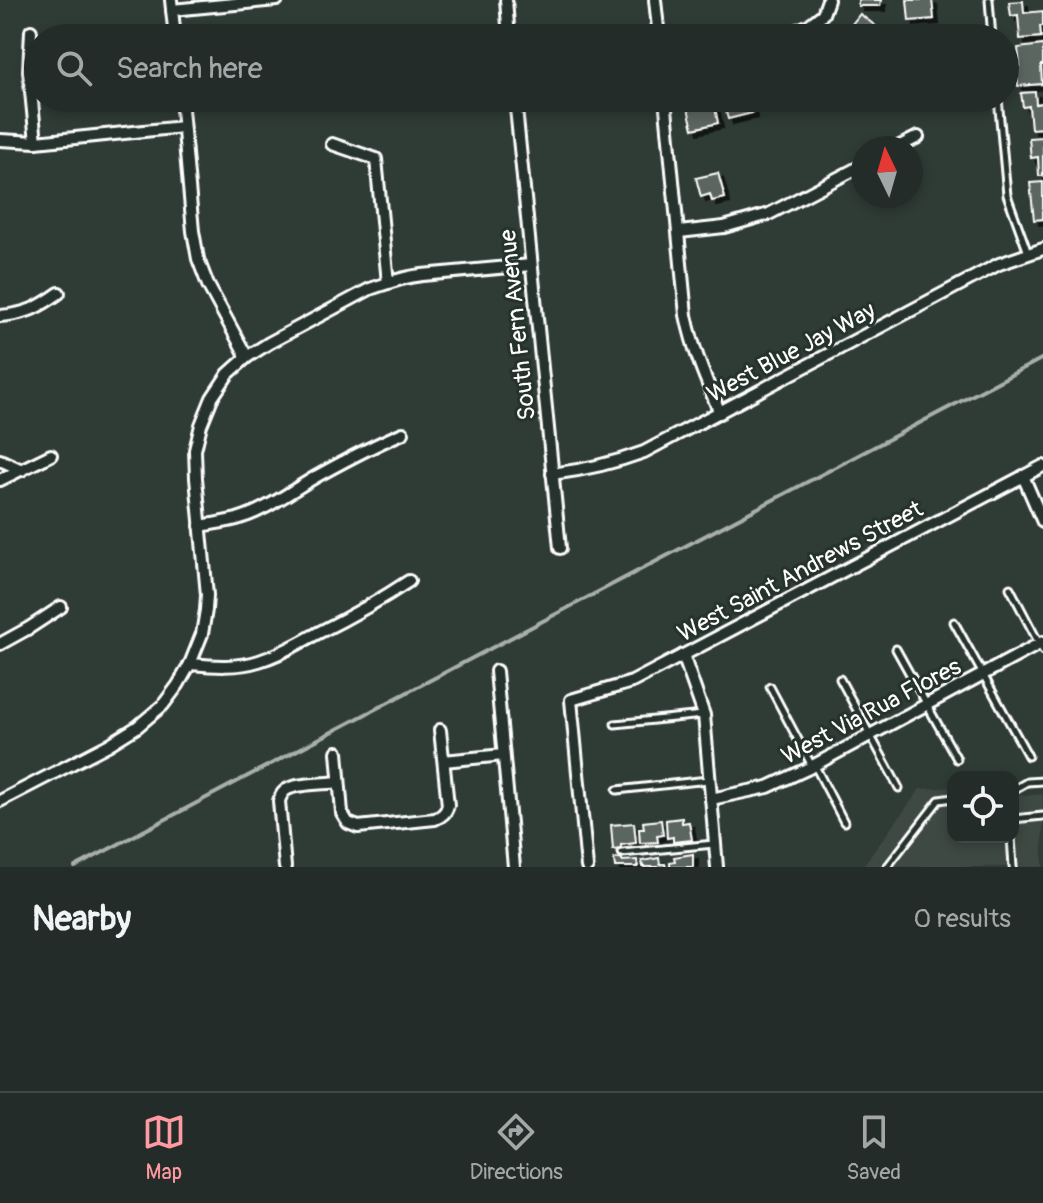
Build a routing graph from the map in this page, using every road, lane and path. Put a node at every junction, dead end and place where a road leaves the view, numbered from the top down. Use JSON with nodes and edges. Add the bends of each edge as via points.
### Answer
{"nodes":[{"id":1,"x":277,"y":0,"type":"edge"},
{"id":2,"x":506,"y":0,"type":"edge"},
{"id":3,"x":655,"y":0,"type":"edge"},
{"id":4,"x":828,"y":0,"type":"edge"},
{"id":5,"x":989,"y":0,"type":"edge"},
{"id":6,"x":172,"y":5,"type":"edge"},
{"id":7,"x":508,"y":24,"type":"edge"},
{"id":8,"x":658,"y":24,"type":"edge"},
{"id":9,"x":810,"y":24,"type":"edge"},
{"id":10,"x":991,"y":24,"type":"edge"},
{"id":11,"x":33,"y":112,"type":"edge"},
{"id":12,"x":182,"y":112,"type":"edge"},
{"id":13,"x":516,"y":112,"type":"edge"},
{"id":14,"x":666,"y":112,"type":"edge"},
{"id":15,"x":999,"y":112,"type":"edge"},
{"id":16,"x":183,"y":127,"type":"junction"},
{"id":17,"x":0,"y":140,"type":"edge"},
{"id":18,"x":36,"y":142,"type":"junction"},
{"id":19,"x":332,"y":144,"type":"dead end"},
{"id":20,"x":851,"y":171,"type":"edge"},
{"id":21,"x":679,"y":232,"type":"junction"},
{"id":22,"x":1043,"y":249,"type":"edge"},
{"id":23,"x":1028,"y":253,"type":"junction"},
{"id":24,"x":531,"y":265,"type":"junction"},
{"id":25,"x":388,"y":283,"type":"junction"},
{"id":26,"x":59,"y":293,"type":"dead end"},
{"id":27,"x":0,"y":316,"type":"edge"},
{"id":28,"x":247,"y":357,"type":"junction"},
{"id":29,"x":720,"y":413,"type":"junction"},
{"id":30,"x":403,"y":433,"type":"dead end"},
{"id":31,"x":51,"y":455,"type":"dead end"},
{"id":32,"x":0,"y":460,"type":"edge"},
{"id":33,"x":1043,"y":466,"type":"edge"},
{"id":34,"x":22,"y":470,"type":"junction"},
{"id":35,"x":552,"y":474,"type":"junction"},
{"id":36,"x":1023,"y":476,"type":"junction"},
{"id":37,"x":0,"y":480,"type":"edge"},
{"id":38,"x":1043,"y":522,"type":"edge"},
{"id":39,"x":200,"y":526,"type":"junction"},
{"id":40,"x":560,"y":548,"type":"dead end"},
{"id":41,"x":409,"y":581,"type":"dead end"},
{"id":42,"x":1010,"y":588,"type":"dead end"},
{"id":43,"x":61,"y":607,"type":"dead end"},
{"id":44,"x":954,"y":622,"type":"dead end"},
{"id":45,"x":0,"y":644,"type":"edge"},
{"id":46,"x":1042,"y":646,"type":"edge"},
{"id":47,"x":896,"y":649,"type":"dead end"},
{"id":48,"x":683,"y":655,"type":"junction"},
{"id":49,"x":190,"y":664,"type":"junction"},
{"id":50,"x":496,"y":671,"type":"dead end"},
{"id":51,"x":982,"y":675,"type":"junction"},
{"id":52,"x":840,"y":679,"type":"dead end"},
{"id":53,"x":770,"y":687,"type":"dead end"},
{"id":54,"x":927,"y":705,"type":"junction"},
{"id":55,"x":704,"y":715,"type":"junction"},
{"id":56,"x":615,"y":724,"type":"dead end"},
{"id":57,"x":440,"y":730,"type":"dead end"},
{"id":58,"x":870,"y":735,"type":"junction"},
{"id":59,"x":337,"y":752,"type":"dead end"},
{"id":60,"x":503,"y":755,"type":"junction"},
{"id":61,"x":1028,"y":756,"type":"dead end"},
{"id":62,"x":957,"y":759,"type":"dead end"},
{"id":63,"x":444,"y":761,"type":"junction"},
{"id":64,"x":813,"y":766,"type":"junction"},
{"id":65,"x":709,"y":780,"type":"junction"},
{"id":66,"x":1043,"y":781,"type":"edge"},
{"id":67,"x":339,"y":782,"type":"junction"},
{"id":68,"x":1019,"y":787,"type":"edge"},
{"id":69,"x":899,"y":788,"type":"dead end"},
{"id":70,"x":617,"y":790,"type":"dead end"},
{"id":71,"x":711,"y":799,"type":"junction"},
{"id":72,"x":947,"y":799,"type":"edge"},
{"id":73,"x":0,"y":801,"type":"edge"},
{"id":74,"x":1043,"y":816,"type":"edge"},
{"id":75,"x":1019,"y":818,"type":"edge"},
{"id":76,"x":844,"y":822,"type":"dead end"},
{"id":77,"x":1011,"y":843,"type":"edge"},
{"id":78,"x":715,"y":844,"type":"junction"},
{"id":79,"x":622,"y":853,"type":"dead end"},
{"id":80,"x":285,"y":867,"type":"edge"},
{"id":81,"x":514,"y":867,"type":"edge"},
{"id":82,"x":587,"y":867,"type":"edge"},
{"id":83,"x":717,"y":867,"type":"edge"},
{"id":84,"x":887,"y":867,"type":"edge"},
{"id":85,"x":1013,"y":867,"type":"edge"}],
"edges":[{"from":1,"to":6,"type":"street"},
{"from":2,"to":7,"type":"street"},
{"from":3,"to":8,"type":"street"},
{"from":4,"to":9,"type":"street","via":[[823,14]]},
{"from":5,"to":10,"type":"lane"},
{"from":11,"to":18,"type":"street"},
{"from":12,"to":16,"type":"street"},
{"from":13,"to":24,"type":"street","name":"South Fern Avenue"},
{"from":14,"to":21,"type":"street"},
{"from":15,"to":23,"type":"lane","via":[[1007,195]]},
{"from":16,"to":18,"type":"street"},
{"from":16,"to":28,"type":"street","via":[[198,259]]},
{"from":17,"to":18,"type":"street"},
{"from":19,"to":25,"type":"street","via":[[376,159]]},
{"from":20,"to":21,"type":"street","via":[[769,214]]},
{"from":21,"to":29,"type":"street","via":[[691,343]]},
{"from":22,"to":23,"type":"street","name":"West Blue Jay Way"},
{"from":23,"to":29,"type":"street","name":"West Blue Jay Way"},
{"from":24,"to":25,"type":"street"},
{"from":24,"to":35,"type":"street","name":"South Fern Avenue"},
{"from":25,"to":28,"type":"street"},
{"from":26,"to":27,"type":"street","via":[[40,307]]},
{"from":28,"to":39,"type":"street","via":[[228,374],[201,425],[195,450]]},
{"from":29,"to":35,"type":"street","name":"West Blue Jay Way","via":[[644,452]]},
{"from":30,"to":39,"type":"street","via":[[262,509]]},
{"from":31,"to":34,"type":"street"},
{"from":32,"to":34,"type":"street"},
{"from":33,"to":36,"type":"street","name":"West Saint Andrews Street"},
{"from":34,"to":37,"type":"street"},
{"from":35,"to":40,"type":"street","name":"South Fern Avenue"},
{"from":36,"to":38,"type":"street"},
{"from":36,"to":48,"type":"street","name":"West Saint Andrews Street"},
{"from":39,"to":49,"type":"street","via":[[206,610]]},
{"from":41,"to":49,"type":"street","via":[[259,661]]},
{"from":42,"to":46,"type":"lane"},
{"from":43,"to":45,"type":"street"},
{"from":44,"to":51,"type":"lane"},
{"from":46,"to":51,"type":"street","name":"West Via Rua Flores"},
{"from":47,"to":54,"type":"lane"},
{"from":48,"to":55,"type":"street"},
{"from":48,"to":82,"type":"street","name":"West Saint Andrews Street","via":[[632,682],[571,700]]},
{"from":49,"to":73,"type":"street","via":[[163,705],[137,727]]},
{"from":50,"to":60,"type":"street"},
{"from":51,"to":54,"type":"street","name":"West Via Rua Flores"},
{"from":51,"to":61,"type":"lane"},
{"from":52,"to":58,"type":"lane"},
{"from":53,"to":64,"type":"lane"},
{"from":54,"to":58,"type":"street","name":"West Via Rua Flores"},
{"from":54,"to":62,"type":"lane"},
{"from":55,"to":56,"type":"lane"},
{"from":55,"to":65,"type":"street"},
{"from":57,"to":63,"type":"street"},
{"from":58,"to":64,"type":"street","name":"West Via Rua Flores"},
{"from":58,"to":69,"type":"lane"},
{"from":59,"to":67,"type":"street"},
{"from":60,"to":63,"type":"street"},
{"from":60,"to":81,"type":"street"},
{"from":63,"to":67,"type":"street","via":[[447,812],[435,819],[353,826],[342,813]]},
{"from":64,"to":71,"type":"street","name":"West Via Rua Flores","via":[[768,787]]},
{"from":64,"to":76,"type":"lane"},
{"from":65,"to":70,"type":"lane"},
{"from":65,"to":71,"type":"street"},
{"from":66,"to":68,"type":"lane"},
{"from":67,"to":80,"type":"street","via":[[295,787],[281,794]]},
{"from":71,"to":78,"type":"street"},
{"from":72,"to":84,"type":"lane","via":[[939,800]]},
{"from":74,"to":75,"type":"lane"},
{"from":77,"to":85,"type":"lane"},
{"from":78,"to":79,"type":"lane"},
{"from":78,"to":83,"type":"street"}]}
